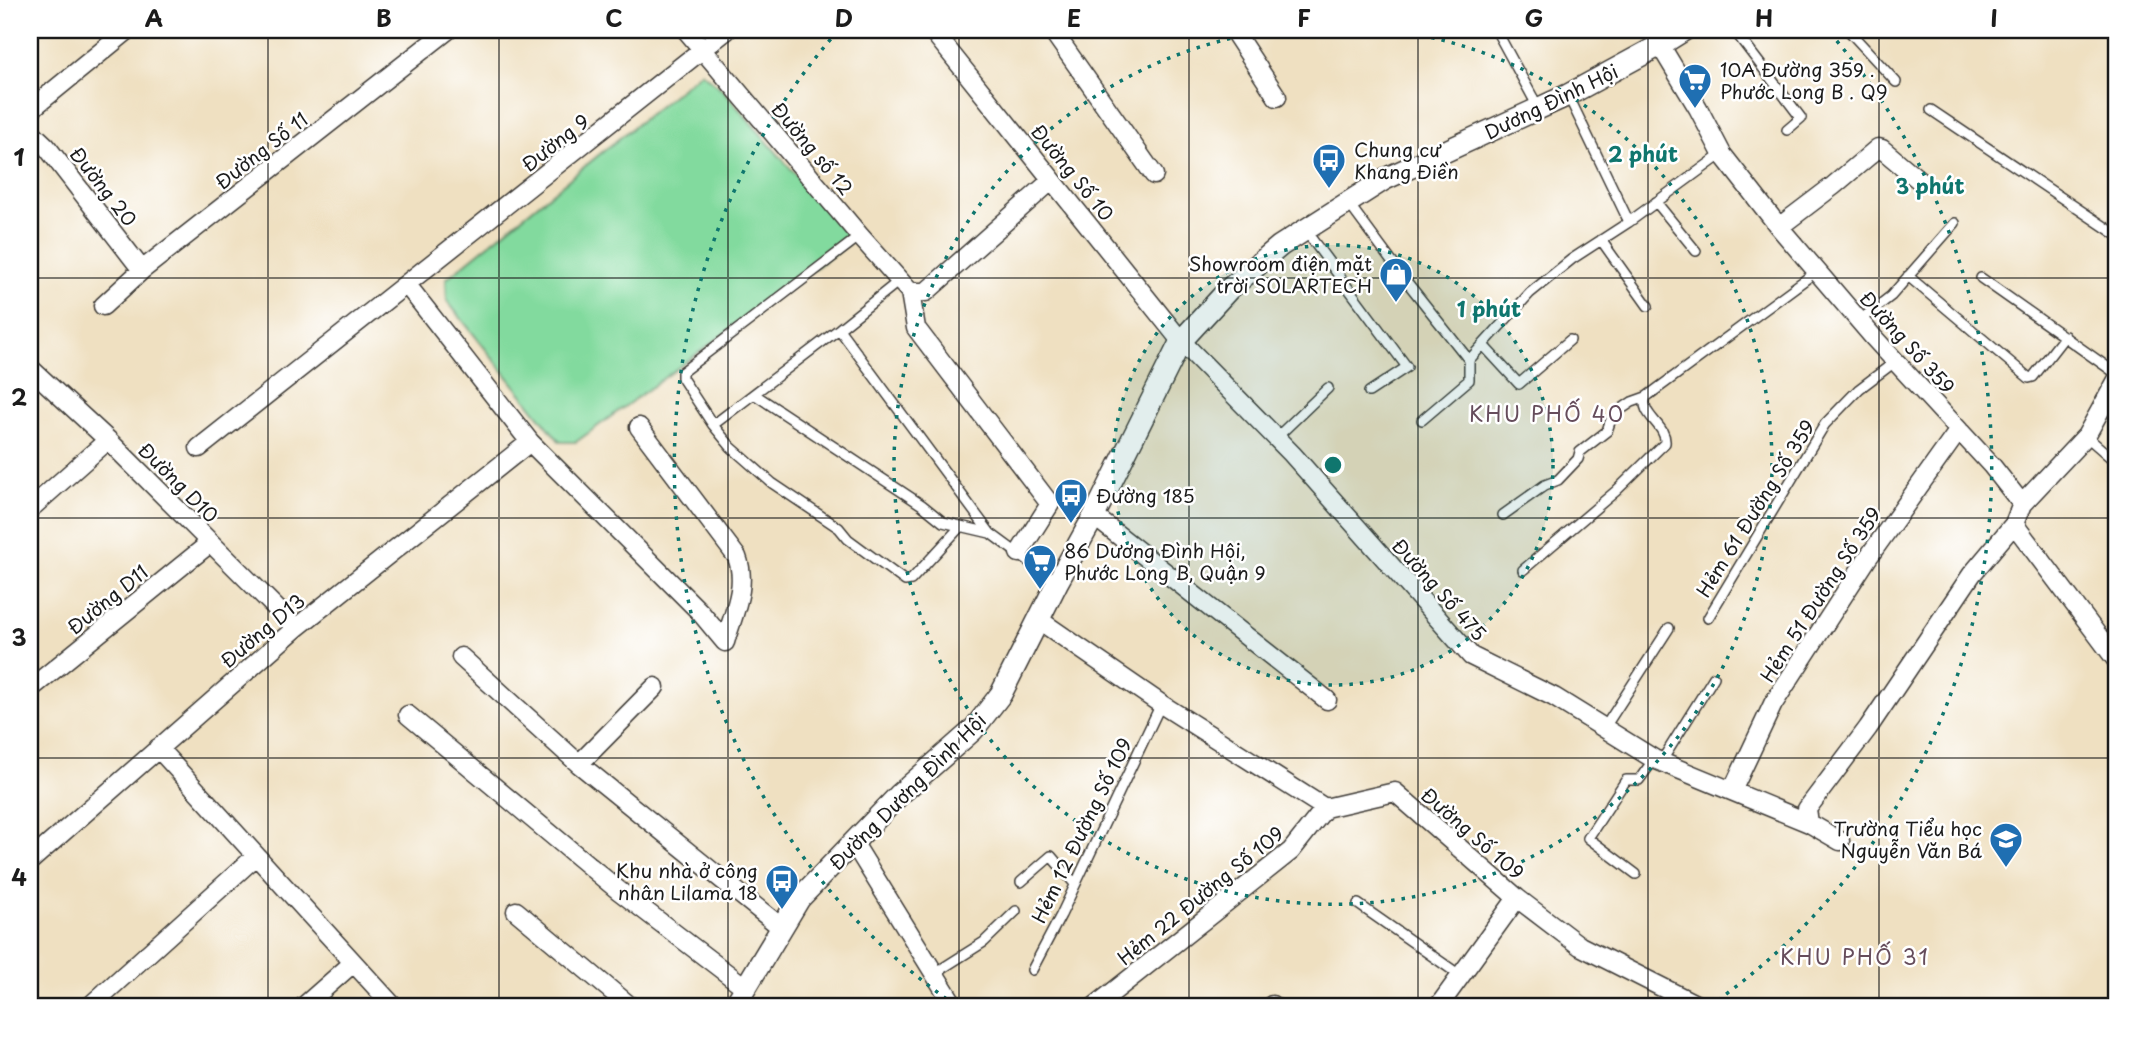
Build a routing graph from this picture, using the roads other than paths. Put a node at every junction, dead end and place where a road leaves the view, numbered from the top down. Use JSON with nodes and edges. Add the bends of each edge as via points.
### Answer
{"nodes":[{"id":1,"x":128,"y":30,"type":"edge"},
{"id":2,"x":448,"y":30,"type":"edge"},
{"id":3,"x":686,"y":30,"type":"edge"},
{"id":4,"x":727,"y":30,"type":"edge"},
{"id":5,"x":932,"y":30,"type":"edge"},
{"id":6,"x":1052,"y":30,"type":"edge"},
{"id":7,"x":1233,"y":30,"type":"edge"},
{"id":8,"x":1496,"y":30,"type":"edge"},
{"id":9,"x":1734,"y":30,"type":"edge"},
{"id":10,"x":1848,"y":30,"type":"edge"},
{"id":11,"x":1672,"y":35,"type":"edge"},
{"id":12,"x":703,"y":51,"type":"junction"},
{"id":13,"x":1896,"y":82,"type":"dead end"},
{"id":14,"x":1568,"y":95,"type":"junction"},
{"id":15,"x":1278,"y":97,"type":"dead end"},
{"id":16,"x":1539,"y":109,"type":"junction"},
{"id":17,"x":30,"y":110,"type":"edge"},
{"id":18,"x":1931,"y":110,"type":"dead end"},
{"id":19,"x":1787,"y":130,"type":"dead end"},
{"id":20,"x":30,"y":131,"type":"edge"},
{"id":21,"x":1722,"y":154,"type":"junction"},
{"id":22,"x":1154,"y":175,"type":"dead end"},
{"id":23,"x":1052,"y":180,"type":"junction"},
{"id":24,"x":1919,"y":180,"type":"dead end"},
{"id":25,"x":1348,"y":202,"type":"junction"},
{"id":26,"x":1657,"y":202,"type":"junction"},
{"id":27,"x":1629,"y":222,"type":"junction"},
{"id":28,"x":1955,"y":223,"type":"dead end"},
{"id":29,"x":1779,"y":226,"type":"junction"},
{"id":30,"x":1305,"y":230,"type":"junction"},
{"id":31,"x":2117,"y":235,"type":"edge"},
{"id":32,"x":860,"y":236,"type":"junction"},
{"id":33,"x":1601,"y":240,"type":"junction"},
{"id":34,"x":1696,"y":251,"type":"dead end"},
{"id":35,"x":142,"y":270,"type":"junction"},
{"id":36,"x":1817,"y":271,"type":"junction"},
{"id":37,"x":1908,"y":276,"type":"junction"},
{"id":38,"x":1981,"y":278,"type":"dead end"},
{"id":39,"x":407,"y":285,"type":"junction"},
{"id":40,"x":904,"y":286,"type":"junction"},
{"id":41,"x":103,"y":306,"type":"dead end"},
{"id":42,"x":1648,"y":306,"type":"dead end"},
{"id":43,"x":1860,"y":320,"type":"junction"},
{"id":44,"x":839,"y":329,"type":"junction"},
{"id":45,"x":2065,"y":336,"type":"junction"},
{"id":46,"x":1570,"y":340,"type":"dead end"},
{"id":47,"x":1181,"y":341,"type":"junction"},
{"id":48,"x":1483,"y":345,"type":"junction"},
{"id":49,"x":1469,"y":360,"type":"junction"},
{"id":50,"x":1896,"y":361,"type":"junction"},
{"id":51,"x":30,"y":368,"type":"edge"},
{"id":52,"x":2116,"y":384,"type":"edge"},
{"id":53,"x":1328,"y":388,"type":"dead end"},
{"id":54,"x":1369,"y":392,"type":"dead end"},
{"id":55,"x":754,"y":394,"type":"junction"},
{"id":56,"x":1646,"y":397,"type":"junction"},
{"id":57,"x":1422,"y":420,"type":"dead end"},
{"id":58,"x":713,"y":425,"type":"junction"},
{"id":59,"x":639,"y":427,"type":"dead end"},
{"id":60,"x":1959,"y":430,"type":"junction"},
{"id":61,"x":2086,"y":436,"type":"junction"},
{"id":62,"x":1276,"y":438,"type":"junction"},
{"id":63,"x":108,"y":440,"type":"junction"},
{"id":64,"x":530,"y":442,"type":"junction"},
{"id":65,"x":199,"y":448,"type":"dead end"},
{"id":66,"x":2117,"y":463,"type":"edge"},
{"id":67,"x":2022,"y":504,"type":"junction"},
{"id":68,"x":30,"y":509,"type":"edge"},
{"id":69,"x":1503,"y":515,"type":"dead end"},
{"id":70,"x":1094,"y":516,"type":"junction"},
{"id":71,"x":2014,"y":524,"type":"junction"},
{"id":72,"x":960,"y":527,"type":"junction"},
{"id":73,"x":990,"y":533,"type":"junction"},
{"id":74,"x":210,"y":543,"type":"junction"},
{"id":75,"x":1018,"y":553,"type":"junction"},
{"id":76,"x":1523,"y":570,"type":"dead end"},
{"id":77,"x":1057,"y":583,"type":"junction"},
{"id":78,"x":1708,"y":618,"type":"dead end"},
{"id":79,"x":1039,"y":620,"type":"junction"},
{"id":80,"x":296,"y":628,"type":"junction"},
{"id":81,"x":1669,"y":628,"type":"dead end"},
{"id":82,"x":461,"y":657,"type":"dead end"},
{"id":83,"x":2117,"y":661,"type":"edge"},
{"id":84,"x":1714,"y":677,"type":"dead end"},
{"id":85,"x":655,"y":687,"type":"dead end"},
{"id":86,"x":30,"y":689,"type":"edge"},
{"id":87,"x":1327,"y":700,"type":"dead end"},
{"id":88,"x":1161,"y":704,"type":"junction"},
{"id":89,"x":408,"y":715,"type":"dead end"},
{"id":90,"x":1605,"y":727,"type":"junction"},
{"id":91,"x":158,"y":748,"type":"junction"},
{"id":92,"x":1658,"y":761,"type":"junction"},
{"id":93,"x":579,"y":764,"type":"junction"},
{"id":94,"x":1732,"y":791,"type":"junction"},
{"id":95,"x":1325,"y":808,"type":"junction"},
{"id":96,"x":1810,"y":823,"type":"junction"},
{"id":97,"x":1840,"y":841,"type":"dead end"},
{"id":98,"x":853,"y":842,"type":"junction"},
{"id":99,"x":256,"y":856,"type":"junction"},
{"id":100,"x":30,"y":861,"type":"edge"},
{"id":101,"x":1636,"y":874,"type":"dead end"},
{"id":102,"x":1021,"y":882,"type":"dead end"},
{"id":103,"x":1075,"y":884,"type":"junction"},
{"id":104,"x":1517,"y":898,"type":"junction"},
{"id":105,"x":1358,"y":904,"type":"dead end"},
{"id":106,"x":516,"y":911,"type":"dead end"},
{"id":107,"x":1016,"y":911,"type":"dead end"},
{"id":108,"x":782,"y":928,"type":"junction"},
{"id":109,"x":354,"y":963,"type":"junction"},
{"id":110,"x":1032,"y":970,"type":"dead end"},
{"id":111,"x":935,"y":973,"type":"junction"},
{"id":112,"x":1461,"y":976,"type":"junction"},
{"id":113,"x":746,"y":988,"type":"junction"},
{"id":114,"x":89,"y":1007,"type":"edge"},
{"id":115,"x":303,"y":1007,"type":"edge"},
{"id":116,"x":394,"y":1007,"type":"edge"},
{"id":117,"x":631,"y":1007,"type":"edge"},
{"id":118,"x":734,"y":1007,"type":"edge"},
{"id":119,"x":955,"y":1007,"type":"edge"},
{"id":120,"x":1094,"y":1007,"type":"edge"},
{"id":121,"x":1438,"y":1007,"type":"edge"},
{"id":122,"x":1700,"y":1007,"type":"edge"}],
"edges":[{"from":1,"to":17,"type":"street"},
{"from":2,"to":35,"type":"street","name":"Đường Số 11"},
{"from":3,"to":12,"type":"street","name":"Đường số 12"},
{"from":4,"to":12,"type":"street","name":"Đường 9"},
{"from":5,"to":23,"type":"street","name":"Đường Số 10"},
{"from":6,"to":22,"type":"street"},
{"from":7,"to":15,"type":"street"},
{"from":8,"to":16,"type":"lane"},
{"from":9,"to":19,"type":"lane","via":[[1801,118]]},
{"from":10,"to":13,"type":"lane"},
{"from":11,"to":14,"type":"street","name":"Dương Đình Hội"},
{"from":11,"to":21,"type":"street","name":"Đường Số 359","via":[[1698,108]]},
{"from":12,"to":32,"type":"street","name":"Đường số 12"},
{"from":12,"to":39,"type":"street","name":"Đường 9"},
{"from":14,"to":16,"type":"street","name":"Dương Đình Hội"},
{"from":14,"to":27,"type":"lane"},
{"from":16,"to":25,"type":"street","name":"Dương Đình Hội","via":[[1385,179]]},
{"from":18,"to":31,"type":"lane"},
{"from":20,"to":35,"type":"street","name":"Đường 20"},
{"from":21,"to":26,"type":"lane"},
{"from":21,"to":29,"type":"street","name":"Đường Số 359"},
{"from":23,"to":40,"type":"street","via":[[926,292]]},
{"from":23,"to":47,"type":"street","name":"Đường Số 10"},
{"from":24,"to":29,"type":"street","via":[[1878,148]]},
{"from":25,"to":30,"type":"street","name":"Dương Đình Hội"},
{"from":25,"to":49,"type":"lane"},
{"from":26,"to":27,"type":"lane"},
{"from":26,"to":34,"type":"lane"},
{"from":27,"to":33,"type":"lane"},
{"from":28,"to":37,"type":"lane"},
{"from":29,"to":36,"type":"street","name":"Đường Số 359"},
{"from":30,"to":47,"type":"street","name":"Dương Đình Hội","via":[[1229,289]]},
{"from":30,"to":54,"type":"lane","via":[[1407,367]]},
{"from":32,"to":40,"type":"street","name":"Đường số 12"},
{"from":32,"to":58,"type":"lane","via":[[682,372]]},
{"from":33,"to":42,"type":"lane"},
{"from":33,"to":48,"type":"lane","via":[[1530,293]]},
{"from":35,"to":41,"type":"street","name":"Đường Số 11"},
{"from":36,"to":43,"type":"street","name":"Đường Số 359"},
{"from":36,"to":56,"type":"lane"},
{"from":37,"to":43,"type":"lane"},
{"from":37,"to":45,"type":"lane","via":[[2029,378]]},
{"from":38,"to":45,"type":"lane"},
{"from":39,"to":64,"type":"street"},
{"from":39,"to":65,"type":"street","name":"Đường 9"},
{"from":40,"to":44,"type":"lane"},
{"from":40,"to":75,"type":"street","via":[[916,328],[1050,504]]},
{"from":43,"to":50,"type":"street","name":"Đường Số 359"},
{"from":44,"to":55,"type":"lane"},
{"from":44,"to":73,"type":"lane"},
{"from":45,"to":52,"type":"lane"},
{"from":46,"to":48,"type":"lane","via":[[1519,384]]},
{"from":47,"to":62,"type":"street","name":"Đường Số 475"},
{"from":47,"to":70,"type":"street","name":"Đường Dương Đình Hội"},
{"from":48,"to":49,"type":"lane"},
{"from":49,"to":57,"type":"lane","via":[[1469,380]]},
{"from":50,"to":60,"type":"street","name":"Đường Số 359"},
{"from":50,"to":78,"type":"lane","name":"Hẻm 61 Đường Số 359","via":[[1859,389],[1825,424]]},
{"from":51,"to":63,"type":"street","name":"Đường D10"},
{"from":52,"to":61,"type":"street"},
{"from":53,"to":62,"type":"lane"},
{"from":55,"to":58,"type":"lane"},
{"from":55,"to":72,"type":"lane","via":[[943,522]]},
{"from":56,"to":69,"type":"lane","via":[[1620,410],[1607,431],[1580,452],[1558,480]]},
{"from":56,"to":76,"type":"lane","via":[[1645,408],[1665,435],[1665,443]]},
{"from":58,"to":72,"type":"lane","via":[[772,483],[839,528],[905,581]]},
{"from":59,"to":64,"type":"street","via":[[737,557],[741,588],[725,642]]},
{"from":60,"to":67,"type":"street","name":"Đường Số 359"},
{"from":60,"to":94,"type":"street","name":"Hẻm 51 Đường Số 359","via":[[1867,559],[1773,704]]},
{"from":61,"to":66,"type":"lane"},
{"from":61,"to":67,"type":"street"},
{"from":62,"to":90,"type":"street","name":"Đường Số 475","via":[[1471,656]]},
{"from":63,"to":68,"type":"street"},
{"from":63,"to":74,"type":"street","name":"Đường D10"},
{"from":64,"to":80,"type":"street","name":"Đường D13"},
{"from":67,"to":71,"type":"street"},
{"from":70,"to":77,"type":"street","name":"Đường Dương Đình Hội"},
{"from":70,"to":87,"type":"street"},
{"from":71,"to":83,"type":"street"},
{"from":71,"to":96,"type":"street","via":[[1972,575],[1807,809]]},
{"from":72,"to":73,"type":"lane"},
{"from":73,"to":75,"type":"lane"},
{"from":74,"to":80,"type":"street","name":"Đường D10"},
{"from":74,"to":86,"type":"street","name":"Đường D11"},
{"from":75,"to":77,"type":"lane"},
{"from":77,"to":79,"type":"street","name":"Đường Dương Đình Hội"},
{"from":79,"to":88,"type":"street"},
{"from":79,"to":98,"type":"street","name":"Đường Dương Đình Hội","via":[[1001,694],[973,730],[899,794]]},
{"from":80,"to":91,"type":"street","name":"Đường D13"},
{"from":81,"to":90,"type":"lane"},
{"from":82,"to":93,"type":"street"},
{"from":84,"to":92,"type":"lane"},
{"from":85,"to":93,"type":"street"},
{"from":88,"to":95,"type":"street"},
{"from":88,"to":103,"type":"lane","name":"Hẻm 12 Đường Số 109"},
{"from":89,"to":113,"type":"street","via":[[618,890]]},
{"from":90,"to":92,"type":"street","name":"Đường Số 475"},
{"from":91,"to":99,"type":"street"},
{"from":91,"to":100,"type":"street","name":"Đường D13"},
{"from":92,"to":94,"type":"street","name":"Đường Số 475"},
{"from":92,"to":101,"type":"lane","via":[[1639,780],[1626,780],[1588,838]]},
{"from":93,"to":108,"type":"street"},
{"from":94,"to":96,"type":"street","name":"Đường Số 475"},
{"from":95,"to":104,"type":"street","name":"Đường Số 109","via":[[1395,792]]},
{"from":95,"to":120,"type":"street","name":"Hẻm 22 Đường Số 109","via":[[1291,851]]},
{"from":96,"to":97,"type":"street","name":"Đường Số 475"},
{"from":98,"to":108,"type":"street","name":"Đường Dương Đình Hội","via":[[799,900]]},
{"from":98,"to":111,"type":"street"},
{"from":99,"to":109,"type":"street"},
{"from":99,"to":114,"type":"street"},
{"from":102,"to":103,"type":"lane","via":[[1051,856]]},
{"from":103,"to":110,"type":"lane","name":"Hẻm 12 Đường Số 109"},
{"from":104,"to":112,"type":"street"},
{"from":104,"to":122,"type":"street","name":"Đường Số 109","via":[[1580,946]]},
{"from":105,"to":112,"type":"lane"},
{"from":106,"to":117,"type":"street"},
{"from":107,"to":111,"type":"lane","via":[[984,942]]},
{"from":108,"to":113,"type":"street","name":"Đường Dương Đình Hội"},
{"from":109,"to":115,"type":"street"},
{"from":109,"to":116,"type":"street"},
{"from":111,"to":119,"type":"street"},
{"from":112,"to":121,"type":"street"},
{"from":113,"to":118,"type":"street","name":"Đường Dương Đình Hội"}]}
